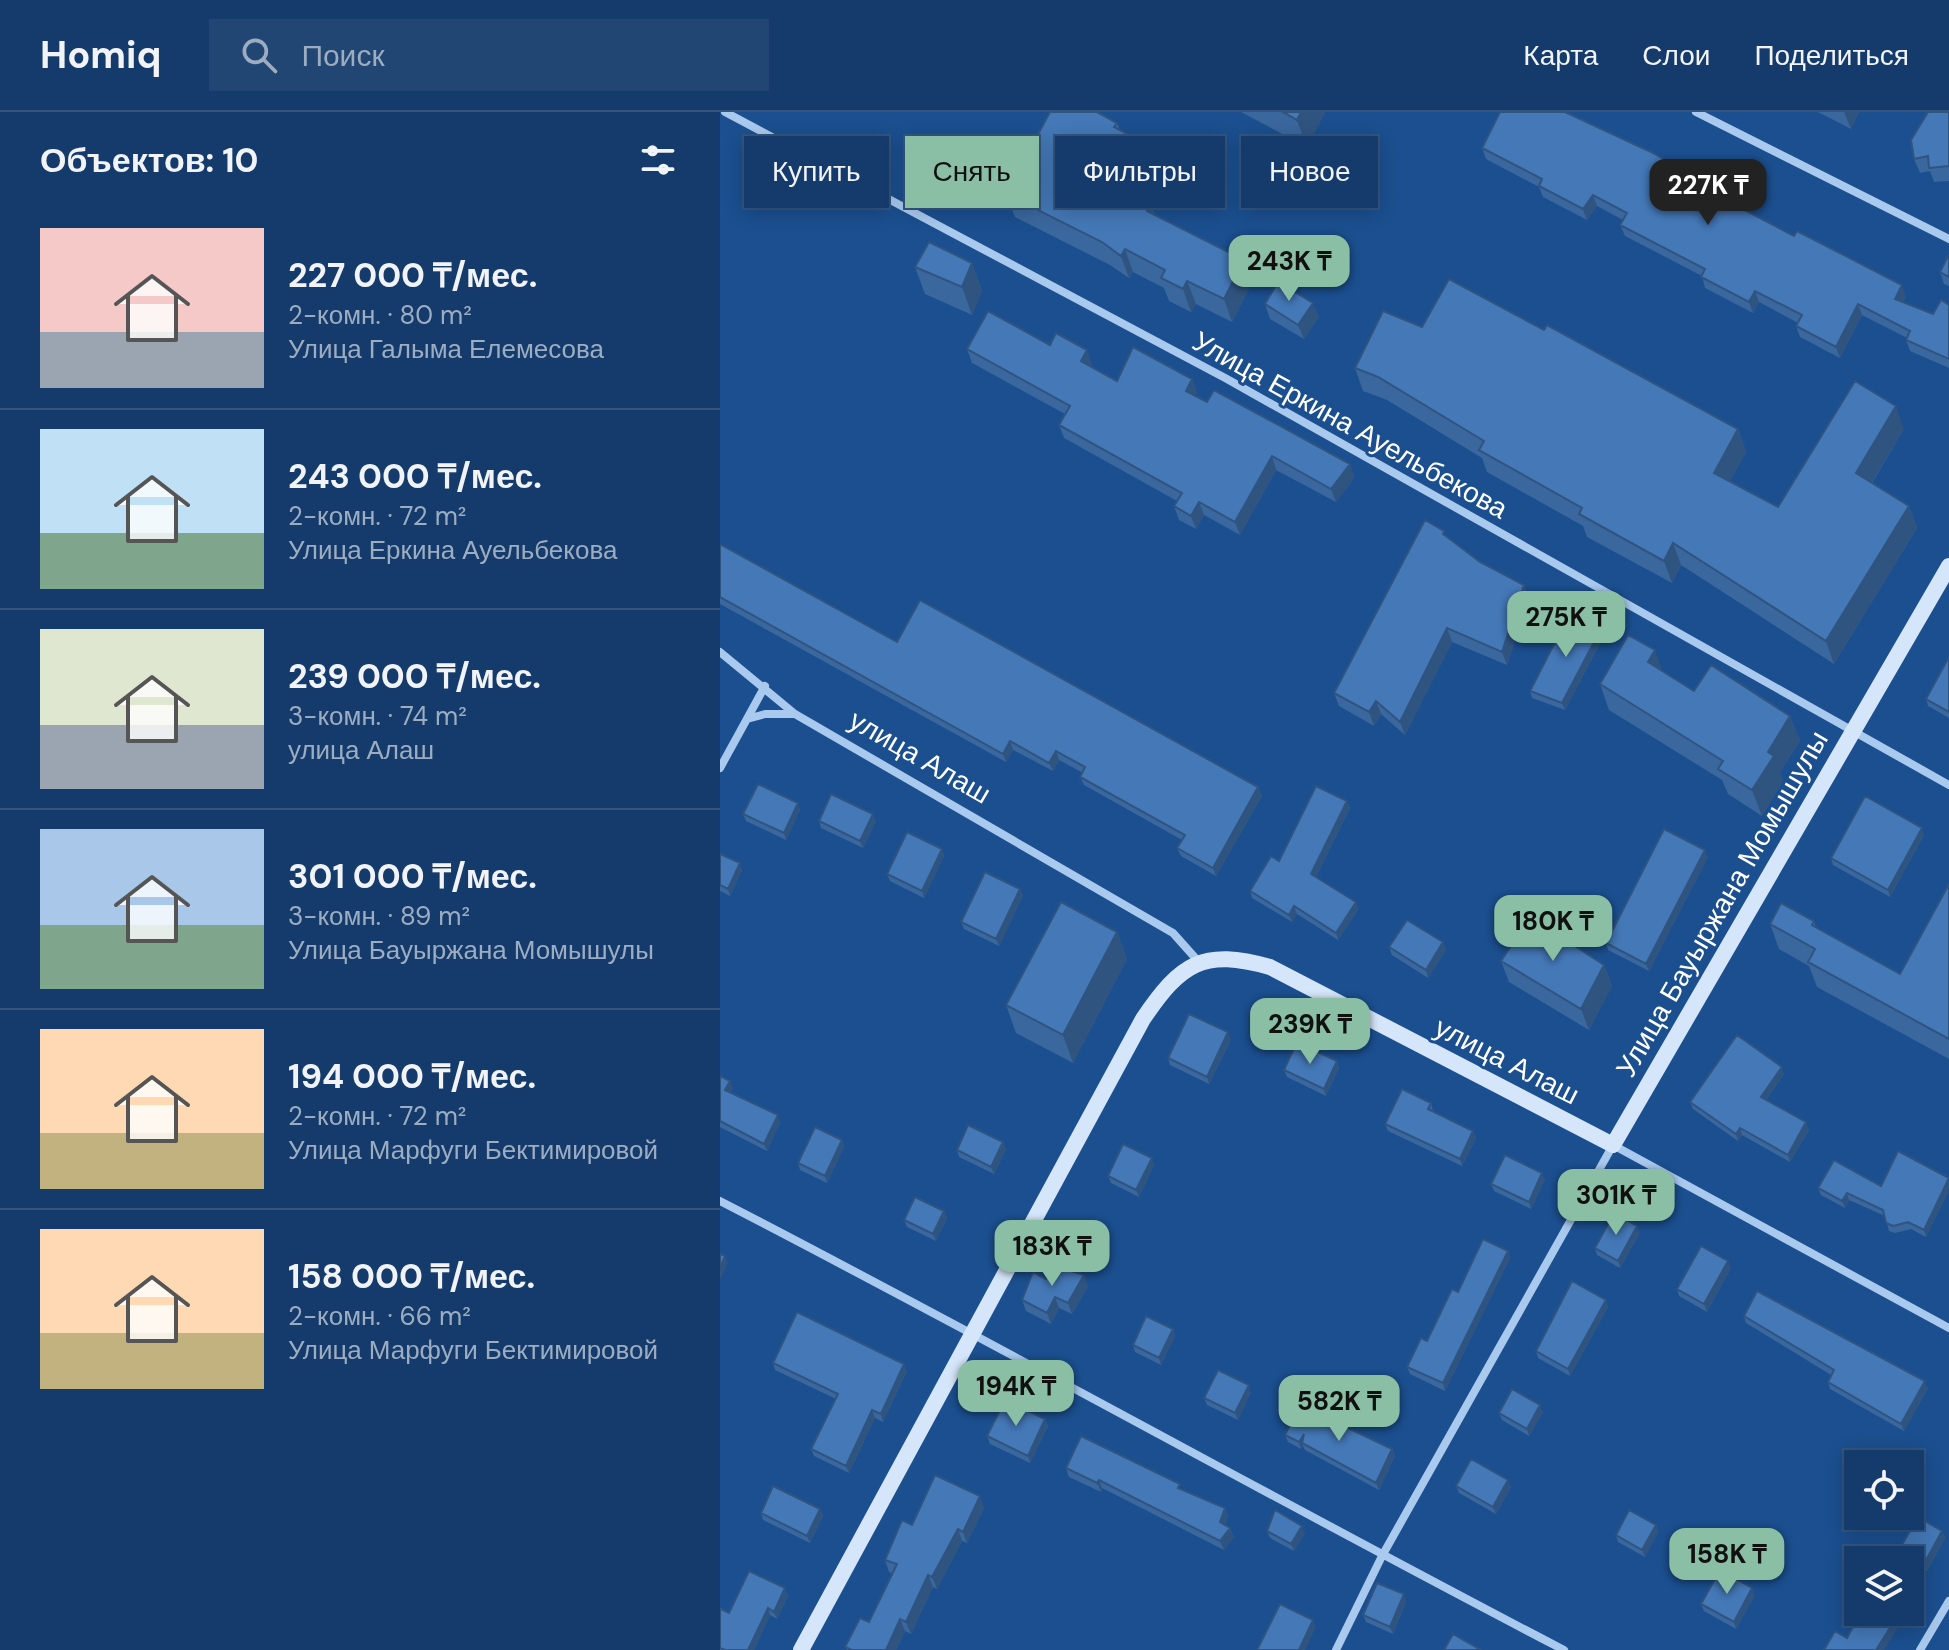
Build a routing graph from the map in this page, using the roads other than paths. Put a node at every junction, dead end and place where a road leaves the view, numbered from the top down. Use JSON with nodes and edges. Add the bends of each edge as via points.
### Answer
{"nodes":[{"id":1,"x":725,"y":112,"type":"edge"},
{"id":2,"x":1696,"y":112,"type":"edge"},
{"id":3,"x":1949,"y":239,"type":"edge"},
{"id":4,"x":1949,"y":566,"type":"edge"},
{"id":5,"x":720,"y":652,"type":"edge"},
{"id":6,"x":765,"y":686,"type":"junction"},
{"id":7,"x":795,"y":714,"type":"junction"},
{"id":8,"x":746,"y":720,"type":"junction"},
{"id":9,"x":1852,"y":733,"type":"junction"},
{"id":10,"x":720,"y":768,"type":"edge"},
{"id":11,"x":1949,"y":785,"type":"edge"},
{"id":12,"x":1198,"y":961,"type":"junction"},
{"id":13,"x":1613,"y":1145,"type":"junction"},
{"id":14,"x":720,"y":1201,"type":"edge"},
{"id":15,"x":1949,"y":1328,"type":"edge"},
{"id":16,"x":975,"y":1332,"type":"junction"},
{"id":17,"x":1382,"y":1556,"type":"junction"},
{"id":18,"x":1949,"y":1601,"type":"edge"},
{"id":19,"x":801,"y":1650,"type":"edge"},
{"id":20,"x":1336,"y":1650,"type":"edge"},
{"id":21,"x":1564,"y":1650,"type":"edge"},
{"id":22,"x":1920,"y":1650,"type":"edge"}],
"edges":[{"from":1,"to":9,"type":"street","name":"Улица Еркина Ауельбекова","via":[[1227,379]]},
{"from":2,"to":3,"type":"street"},
{"from":4,"to":9,"type":"street","name":"Улица Бауыржана Момышулы"},
{"from":5,"to":6,"type":"street","name":"улица Алаш"},
{"from":6,"to":7,"type":"street","name":"улица Алаш"},
{"from":6,"to":8,"type":"street"},
{"from":7,"to":8,"type":"street"},
{"from":7,"to":12,"type":"street","name":"улица Алаш","via":[[1173,933]]},
{"from":8,"to":10,"type":"street"},
{"from":9,"to":11,"type":"street","name":"Улица Еркина Ауельбекова"},
{"from":9,"to":13,"type":"street","name":"Улица Бауыржана Момышулы"},
{"from":12,"to":13,"type":"street","name":"улица Алаш","via":[[1245,960],[1270,967]]},
{"from":12,"to":16,"type":"street","via":[[1162,991],[1143,1019]]},
{"from":13,"to":15,"type":"street","name":"улица Алаш"},
{"from":13,"to":17,"type":"street","name":"Улица Бауыржана Момышулы"},
{"from":14,"to":16,"type":"street"},
{"from":16,"to":17,"type":"street"},
{"from":16,"to":19,"type":"street"},
{"from":17,"to":20,"type":"street","name":"Улица Бауыржана Момышулы"},
{"from":17,"to":21,"type":"street"},
{"from":18,"to":22,"type":"street"}]}
